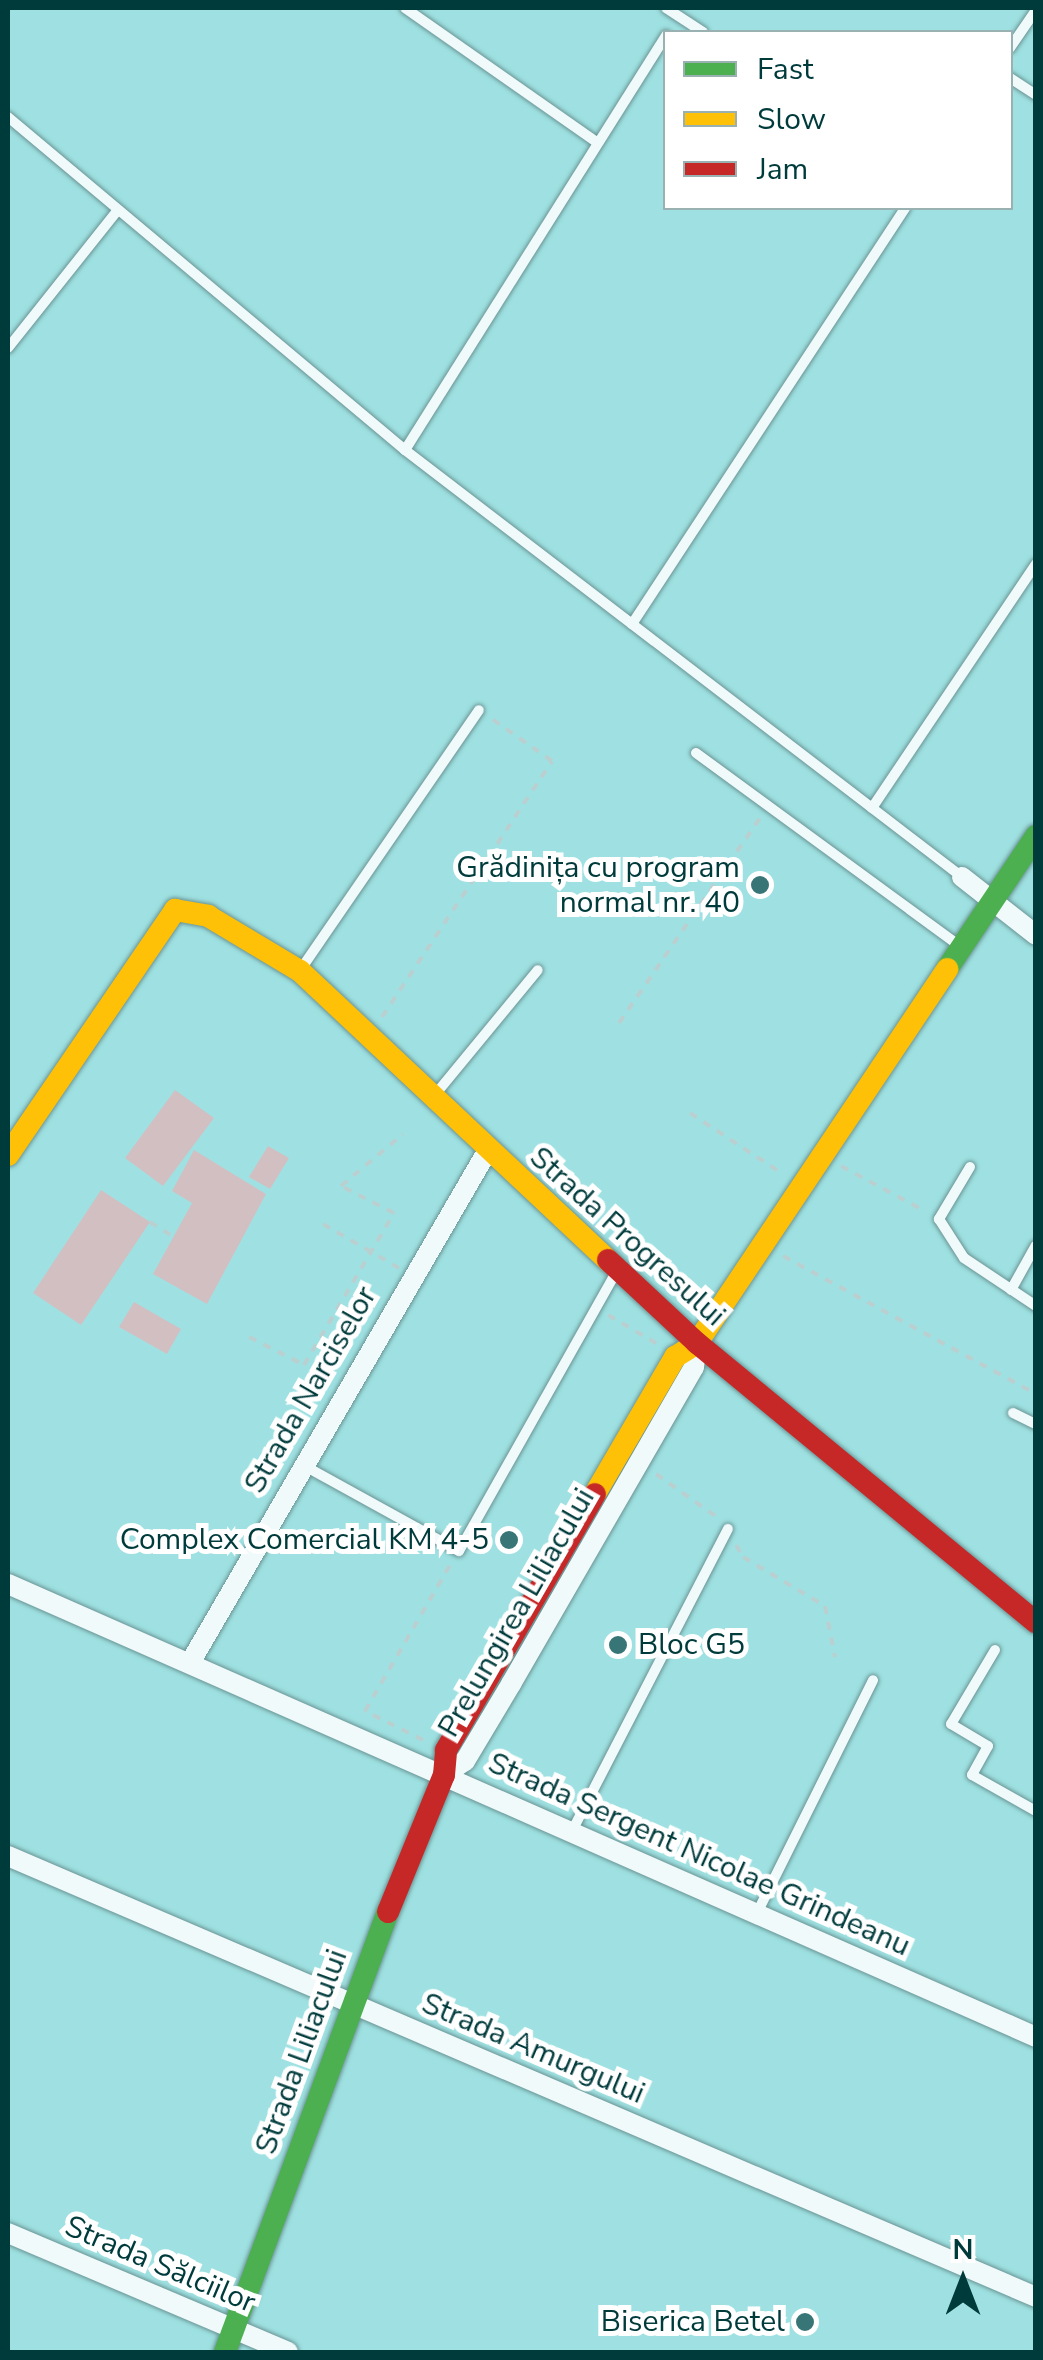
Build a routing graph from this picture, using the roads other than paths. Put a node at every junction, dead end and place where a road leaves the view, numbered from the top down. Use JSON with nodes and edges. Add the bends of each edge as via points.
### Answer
{"nodes":[{"id":1,"x":406,"y":8,"type":"edge"},
{"id":2,"x":666,"y":8,"type":"edge"},
{"id":3,"x":1036,"y":10,"type":"edge"},
{"id":4,"x":678,"y":16,"type":"junction"},
{"id":5,"x":669,"y":30,"type":"edge"},
{"id":6,"x":700,"y":30,"type":"edge"},
{"id":7,"x":663,"y":39,"type":"edge"},
{"id":8,"x":1013,"y":44,"type":"edge"},
{"id":9,"x":1013,"y":80,"type":"edge"},
{"id":10,"x":1036,"y":94,"type":"edge"},
{"id":11,"x":8,"y":118,"type":"edge"},
{"id":12,"x":595,"y":142,"type":"junction"},
{"id":13,"x":117,"y":210,"type":"junction"},
{"id":14,"x":904,"y":210,"type":"edge"},
{"id":15,"x":8,"y":348,"type":"edge"},
{"id":16,"x":405,"y":450,"type":"junction"},
{"id":17,"x":1036,"y":564,"type":"edge"},
{"id":18,"x":632,"y":624,"type":"junction"},
{"id":19,"x":480,"y":710,"type":"road end"},
{"id":20,"x":696,"y":753,"type":"dead end"},
{"id":21,"x":872,"y":808,"type":"junction"},
{"id":22,"x":1036,"y":836,"type":"edge"},
{"id":23,"x":962,"y":877,"type":"joint"},
{"id":24,"x":992,"y":900,"type":"junction"},
{"id":25,"x":1036,"y":934,"type":"edge"},
{"id":26,"x":960,"y":946,"type":"junction"},
{"id":27,"x":538,"y":970,"type":"dead end"},
{"id":28,"x":300,"y":971,"type":"junction"},
{"id":29,"x":432,"y":1099,"type":"junction"},
{"id":30,"x":488,"y":1150,"type":"junction"},
{"id":31,"x":8,"y":1155,"type":"edge"},
{"id":32,"x":970,"y":1167,"type":"dead end"},
{"id":33,"x":1036,"y":1245,"type":"edge"},
{"id":34,"x":618,"y":1268,"type":"junction"},
{"id":35,"x":1011,"y":1290,"type":"junction"},
{"id":36,"x":1036,"y":1306,"type":"edge"},
{"id":37,"x":697,"y":1343,"type":"junction"},
{"id":38,"x":1013,"y":1413,"type":"dead end"},
{"id":39,"x":1036,"y":1424,"type":"edge"},
{"id":40,"x":302,"y":1465,"type":"junction"},
{"id":41,"x":728,"y":1528,"type":"road end"},
{"id":42,"x":8,"y":1584,"type":"edge"},
{"id":43,"x":1036,"y":1622,"type":"edge"},
{"id":44,"x":995,"y":1650,"type":"dead end"},
{"id":45,"x":190,"y":1663,"type":"junction"},
{"id":46,"x":873,"y":1680,"type":"dead end"},
{"id":47,"x":444,"y":1775,"type":"junction"},
{"id":48,"x":1036,"y":1811,"type":"edge"},
{"id":49,"x":572,"y":1831,"type":"junction"},
{"id":50,"x":8,"y":1856,"type":"edge"},
{"id":51,"x":757,"y":1913,"type":"junction"},
{"id":52,"x":350,"y":2003,"type":"junction"},
{"id":53,"x":1036,"y":2037,"type":"edge"},
{"id":54,"x":8,"y":2234,"type":"edge"},
{"id":55,"x":1036,"y":2297,"type":"edge"},
{"id":56,"x":233,"y":2329,"type":"junction"},
{"id":57,"x":225,"y":2352,"type":"edge"},
{"id":58,"x":288,"y":2352,"type":"edge"}],
"edges":[{"from":1,"to":12,"type":"lane"},
{"from":2,"to":4,"type":"lane"},
{"from":3,"to":8,"type":"lane"},
{"from":4,"to":5,"type":"lane"},
{"from":4,"to":6,"type":"lane"},
{"from":7,"to":12,"type":"lane"},
{"from":9,"to":10,"type":"lane"},
{"from":11,"to":13,"type":"lane"},
{"from":12,"to":16,"type":"lane"},
{"from":13,"to":15,"type":"lane"},
{"from":13,"to":16,"type":"lane"},
{"from":14,"to":18,"type":"lane"},
{"from":16,"to":18,"type":"lane"},
{"from":17,"to":21,"type":"lane"},
{"from":18,"to":21,"type":"lane"},
{"from":19,"to":28,"type":"lane"},
{"from":20,"to":26,"type":"lane"},
{"from":21,"to":23,"type":"lane"},
{"from":22,"to":24,"type":"street","name":"Prelungirea Liliacului"},
{"from":23,"to":24,"type":"street"},
{"from":24,"to":25,"type":"street"},
{"from":24,"to":26,"type":"street","name":"Prelungirea Liliacului"},
{"from":26,"to":37,"type":"street","name":"Prelungirea Liliacului"},
{"from":27,"to":29,"type":"lane"},
{"from":28,"to":29,"type":"street","name":"Strada Progresului"},
{"from":28,"to":31,"type":"street","name":"Strada Progresului","via":[[208,916],[175,910]]},
{"from":29,"to":30,"type":"street","name":"Strada Progresului"},
{"from":30,"to":34,"type":"street","name":"Strada Progresului"},
{"from":30,"to":40,"type":"street","name":"Strada Narciselor"},
{"from":32,"to":35,"type":"lane","via":[[939,1219],[964,1258]]},
{"from":33,"to":35,"type":"lane"},
{"from":34,"to":37,"type":"street","name":"Strada Progresului"},
{"from":34,"to":40,"type":"lane","via":[[459,1551]]},
{"from":35,"to":36,"type":"lane"},
{"from":37,"to":43,"type":"street","name":"Strada Progresului"},
{"from":37,"to":47,"type":"street","name":"Prelungirea Liliacului","via":[[694,1367],[465,1762]]},
{"from":37,"to":47,"type":"street","name":"Prelungirea Liliacului","via":[[675,1357],[655,1390],[446,1750]]},
{"from":38,"to":39,"type":"lane"},
{"from":40,"to":45,"type":"street","name":"Strada Narciselor"},
{"from":41,"to":49,"type":"lane"},
{"from":42,"to":45,"type":"street","name":"Strada Sergent Nicolae Grindeanu"},
{"from":44,"to":48,"type":"lane","via":[[951,1724],[988,1746],[972,1775]]},
{"from":45,"to":47,"type":"street","name":"Strada Sergent Nicolae Grindeanu"},
{"from":46,"to":51,"type":"lane"},
{"from":47,"to":49,"type":"street","name":"Strada Sergent Nicolae Grindeanu"},
{"from":47,"to":52,"type":"street","name":"Strada Liliacului"},
{"from":49,"to":51,"type":"street","name":"Strada Sergent Nicolae Grindeanu"},
{"from":50,"to":52,"type":"street","name":"Strada Amurgului"},
{"from":51,"to":53,"type":"street","name":"Strada Sergent Nicolae Grindeanu"},
{"from":52,"to":55,"type":"street","name":"Strada Amurgului"},
{"from":52,"to":56,"type":"street","name":"Strada Liliacului"},
{"from":54,"to":56,"type":"street","name":"Strada Sălciilor"},
{"from":56,"to":57,"type":"street","name":"Strada Liliacului"},
{"from":56,"to":58,"type":"street","name":"Strada Sălciilor"}]}
